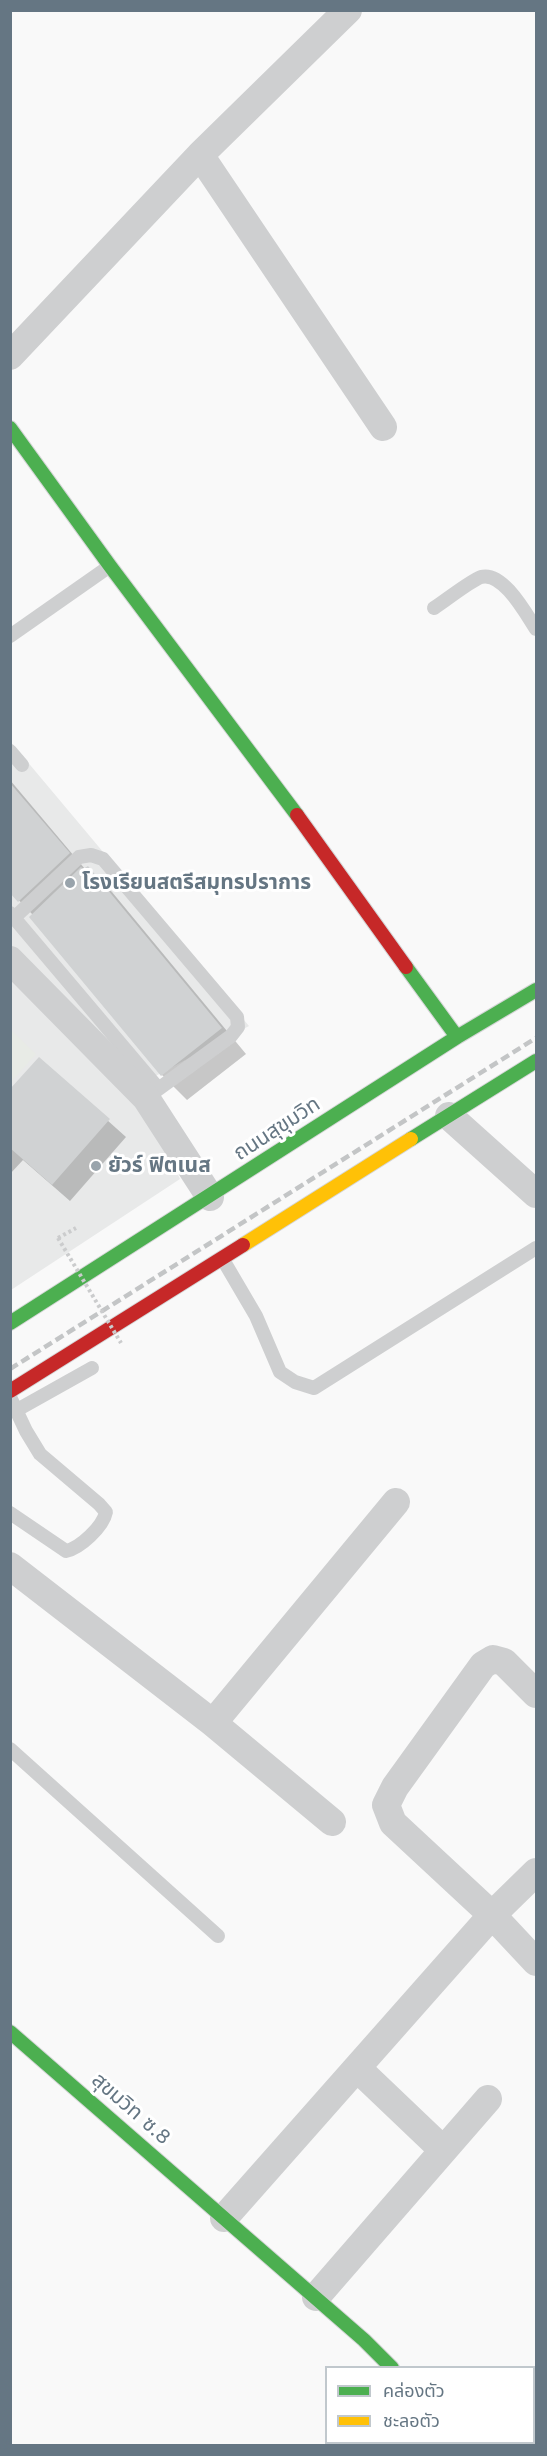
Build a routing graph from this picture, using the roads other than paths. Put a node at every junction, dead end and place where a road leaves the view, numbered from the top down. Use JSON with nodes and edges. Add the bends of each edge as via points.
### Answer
{"nodes":[{"id":1,"x":348,"y":10,"type":"edge"},
{"id":2,"x":200,"y":155,"type":"junction"},
{"id":3,"x":10,"y":356,"type":"edge"},
{"id":4,"x":383,"y":427,"type":"dead end"},
{"id":5,"x":10,"y":428,"type":"edge"},
{"id":6,"x":110,"y":566,"type":"junction"},
{"id":7,"x":434,"y":608,"type":"dead end"},
{"id":8,"x":537,"y":629,"type":"edge"},
{"id":9,"x":10,"y":636,"type":"edge"},
{"id":10,"x":10,"y":751,"type":"edge"},
{"id":11,"x":22,"y":765,"type":"dead end"},
{"id":12,"x":13,"y":915,"type":"edge"},
{"id":13,"x":10,"y":960,"type":"edge"},
{"id":14,"x":537,"y":990,"type":"edge"},
{"id":15,"x":457,"y":1037,"type":"junction"},
{"id":16,"x":537,"y":1061,"type":"edge"},
{"id":17,"x":152,"y":1093,"type":"junction"},
{"id":18,"x":449,"y":1116,"type":"junction"},
{"id":19,"x":537,"y":1194,"type":"edge"},
{"id":20,"x":210,"y":1197,"type":"junction"},
{"id":21,"x":537,"y":1248,"type":"edge"},
{"id":22,"x":222,"y":1258,"type":"junction"},
{"id":23,"x":10,"y":1323,"type":"edge"},
{"id":24,"x":93,"y":1368,"type":"dead end"},
{"id":25,"x":10,"y":1391,"type":"edge"},
{"id":26,"x":10,"y":1397,"type":"edge"},
{"id":27,"x":17,"y":1410,"type":"junction"},
{"id":28,"x":396,"y":1502,"type":"dead end"},
{"id":29,"x":10,"y":1512,"type":"edge"},
{"id":30,"x":10,"y":1566,"type":"edge"},
{"id":31,"x":537,"y":1694,"type":"edge"},
{"id":32,"x":213,"y":1723,"type":"junction"},
{"id":33,"x":10,"y":1749,"type":"edge"},
{"id":34,"x":332,"y":1822,"type":"dead end"},
{"id":35,"x":537,"y":1872,"type":"edge"},
{"id":36,"x":492,"y":1915,"type":"junction"},
{"id":37,"x":218,"y":1936,"type":"dead end"},
{"id":38,"x":537,"y":1962,"type":"edge"},
{"id":39,"x":10,"y":2032,"type":"edge"},
{"id":40,"x":357,"y":2068,"type":"junction"},
{"id":41,"x":488,"y":2099,"type":"dead end"},
{"id":42,"x":443,"y":2150,"type":"junction"},
{"id":43,"x":224,"y":2218,"type":"junction"},
{"id":44,"x":316,"y":2297,"type":"junction"},
{"id":45,"x":391,"y":2366,"type":"edge"}],
"edges":[{"from":1,"to":2,"type":"street"},
{"from":2,"to":3,"type":"street"},
{"from":2,"to":4,"type":"street"},
{"from":5,"to":6,"type":"main road"},
{"from":6,"to":9,"type":"lane"},
{"from":6,"to":15,"type":"main road","via":[[259,763]]},
{"from":7,"to":8,"type":"lane","via":[[482,577],[496,578]]},
{"from":10,"to":11,"type":"lane"},
{"from":12,"to":17,"type":"lane"},
{"from":12,"to":17,"type":"lane","via":[[79,857],[103,859],[237,1017],[238,1027],[231,1036]]},
{"from":13,"to":17,"type":"street"},
{"from":14,"to":15,"type":"main road","name":"ถนนสุขุมวิท"},
{"from":15,"to":20,"type":"main road","name":"ถนนสุขุมวิท"},
{"from":16,"to":18,"type":"main road"},
{"from":17,"to":20,"type":"street"},
{"from":18,"to":19,"type":"street"},
{"from":18,"to":22,"type":"main road"},
{"from":20,"to":23,"type":"main road","name":"ถนนสุขุมวิท"},
{"from":21,"to":22,"type":"lane","via":[[314,1388],[280,1372],[256,1316]]},
{"from":22,"to":25,"type":"main road"},
{"from":24,"to":27,"type":"lane"},
{"from":26,"to":27,"type":"lane"},
{"from":27,"to":29,"type":"lane","via":[[40,1454],[106,1512],[104,1521],[74,1549],[66,1551]]},
{"from":28,"to":32,"type":"street"},
{"from":30,"to":32,"type":"street"},
{"from":31,"to":36,"type":"street","via":[[504,1662],[493,1659],[483,1665],[386,1805],[393,1823]]},
{"from":32,"to":34,"type":"street"},
{"from":33,"to":37,"type":"lane"},
{"from":35,"to":36,"type":"street"},
{"from":36,"to":38,"type":"street"},
{"from":36,"to":40,"type":"street"},
{"from":39,"to":43,"type":"main road","name":"สุขมวิท ซ.8"},
{"from":40,"to":42,"type":"street"},
{"from":40,"to":43,"type":"street"},
{"from":41,"to":42,"type":"street"},
{"from":42,"to":44,"type":"street"},
{"from":43,"to":44,"type":"main road","name":"สุขมวิท ซ.8"},
{"from":44,"to":45,"type":"main road","name":"สุขมวิท ซ.8"}]}
